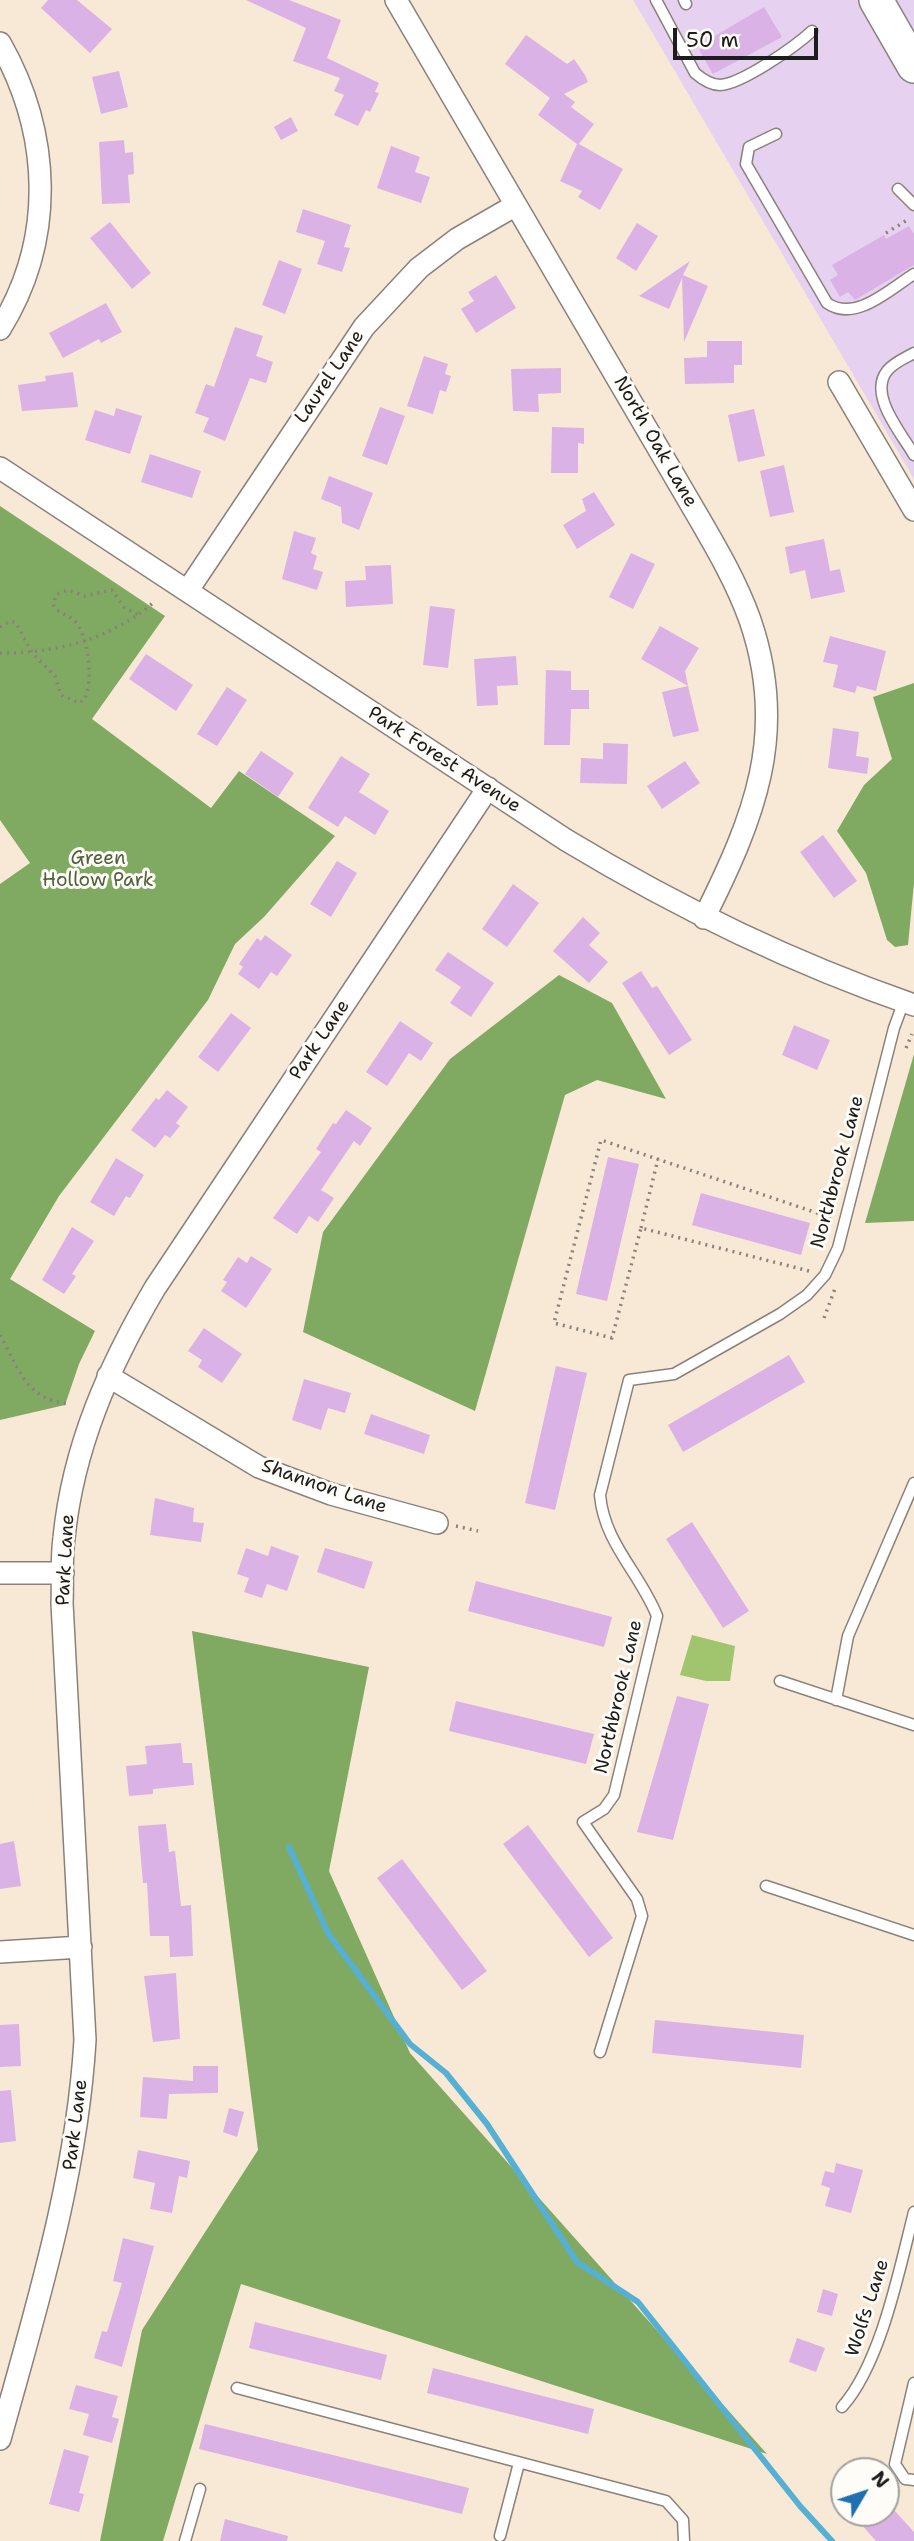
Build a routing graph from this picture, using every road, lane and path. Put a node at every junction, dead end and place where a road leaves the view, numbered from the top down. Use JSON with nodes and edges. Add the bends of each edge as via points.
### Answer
{"nodes":[{"id":1,"x":396,"y":0,"type":"edge"},
{"id":2,"x":656,"y":0,"type":"edge"},
{"id":3,"x":876,"y":0,"type":"edge"},
{"id":4,"x":812,"y":31,"type":"dead end"},
{"id":5,"x":0,"y":43,"type":"edge"},
{"id":6,"x":914,"y":66,"type":"edge"},
{"id":7,"x":776,"y":134,"type":"dead end"},
{"id":8,"x":898,"y":189,"type":"dead end"},
{"id":9,"x":516,"y":205,"type":"junction"},
{"id":10,"x":914,"y":205,"type":"edge"},
{"id":11,"x":914,"y":216,"type":"edge"},
{"id":12,"x":886,"y":233,"type":"dead end"},
{"id":13,"x":914,"y":274,"type":"edge"},
{"id":14,"x":0,"y":329,"type":"edge"},
{"id":15,"x":914,"y":353,"type":"edge"},
{"id":16,"x":839,"y":382,"type":"dead end"},
{"id":17,"x":914,"y":455,"type":"edge"},
{"id":18,"x":0,"y":468,"type":"edge"},
{"id":19,"x":914,"y":510,"type":"edge"},
{"id":20,"x":188,"y":590,"type":"junction"},
{"id":21,"x":153,"y":603,"type":"dead end"},
{"id":22,"x":138,"y":615,"type":"junction"},
{"id":23,"x":0,"y":627,"type":"edge"},
{"id":24,"x":83,"y":642,"type":"junction"},
{"id":25,"x":32,"y":653,"type":"junction"},
{"id":26,"x":1,"y":655,"type":"edge"},
{"id":27,"x":488,"y":788,"type":"junction"},
{"id":28,"x":704,"y":918,"type":"junction"},
{"id":29,"x":909,"y":1003,"type":"edge"},
{"id":30,"x":659,"y":1160,"type":"junction"},
{"id":31,"x":844,"y":1222,"type":"junction"},
{"id":32,"x":641,"y":1228,"type":"junction"},
{"id":33,"x":825,"y":1275,"type":"junction"},
{"id":34,"x":0,"y":1335,"type":"edge"},
{"id":35,"x":108,"y":1376,"type":"junction"},
{"id":36,"x":69,"y":1404,"type":"dead end"},
{"id":37,"x":914,"y":1483,"type":"edge"},
{"id":38,"x":437,"y":1523,"type":"dead end"},
{"id":39,"x":0,"y":1573,"type":"edge"},
{"id":40,"x":63,"y":1573,"type":"junction"},
{"id":41,"x":780,"y":1681,"type":"dead end"},
{"id":42,"x":836,"y":1700,"type":"junction"},
{"id":43,"x":914,"y":1726,"type":"edge"},
{"id":44,"x":766,"y":1886,"type":"dead end"},
{"id":45,"x":914,"y":1935,"type":"edge"},
{"id":46,"x":81,"y":1947,"type":"junction"},
{"id":47,"x":0,"y":1952,"type":"edge"},
{"id":48,"x":600,"y":2052,"type":"dead end"},
{"id":49,"x":914,"y":2212,"type":"edge"},
{"id":50,"x":914,"y":2383,"type":"edge"},
{"id":51,"x":237,"y":2388,"type":"dead end"},
{"id":52,"x":842,"y":2407,"type":"dead end"},
{"id":53,"x":2,"y":2427,"type":"edge"},
{"id":54,"x":519,"y":2463,"type":"junction"},
{"id":55,"x":914,"y":2480,"type":"edge"},
{"id":56,"x":200,"y":2489,"type":"dead end"},
{"id":57,"x":500,"y":2536,"type":"dead end"},
{"id":58,"x":186,"y":2541,"type":"edge"},
{"id":59,"x":684,"y":2541,"type":"edge"}],
"edges":[{"from":1,"to":9,"type":"street","name":"North Oak Lane"},
{"from":2,"to":4,"type":"lane","via":[[695,73],[721,85],[799,43]]},
{"from":3,"to":6,"type":"main road"},
{"from":5,"to":14,"type":"street","via":[[17,73],[34,121],[42,186],[29,271]]},
{"from":7,"to":13,"type":"lane","via":[[749,147],[746,164],[828,303],[853,311]]},
{"from":8,"to":10,"type":"lane"},
{"from":9,"to":20,"type":"street","name":"Laurel Lane","via":[[457,239],[419,268],[364,327]]},
{"from":9,"to":28,"type":"street","name":"North Oak Lane","via":[[734,581],[758,646],[765,744],[758,789],[739,847]]},
{"from":11,"to":12,"type":"path"},
{"from":15,"to":17,"type":"lane","via":[[887,371],[881,383],[882,398]]},
{"from":16,"to":19,"type":"street"},
{"from":18,"to":20,"type":"street","name":"Park Forest Avenue"},
{"from":20,"to":27,"type":"street","name":"Park Forest Avenue"},
{"from":21,"to":22,"type":"path"},
{"from":22,"to":24,"type":"path"},
{"from":22,"to":24,"type":"path","via":[[124,607],[111,590],[85,596],[68,590],[57,594],[52,604],[76,623]]},
{"from":23,"to":25,"type":"path","via":[[16,623]]},
{"from":24,"to":25,"type":"path"},
{"from":24,"to":25,"type":"path","via":[[88,687],[79,703],[61,695],[50,668]]},
{"from":25,"to":26,"type":"path"},
{"from":27,"to":28,"type":"street","name":"Park Forest Avenue","via":[[599,860]]},
{"from":27,"to":35,"type":"street","name":"Park Lane","via":[[155,1289]]},
{"from":28,"to":29,"type":"street","name":"Park Forest Avenue","via":[[788,957]]},
{"from":29,"to":31,"type":"lane","name":"Northbrook Lane","via":[[894,1028]]},
{"from":30,"to":31,"type":"path"},
{"from":30,"to":32,"type":"path"},
{"from":30,"to":32,"type":"path","via":[[601,1140],[554,1323],[612,1338]]},
{"from":31,"to":33,"type":"lane","name":"Northbrook Lane"},
{"from":32,"to":33,"type":"path"},
{"from":33,"to":48,"type":"lane","name":"Northbrook Lane","via":[[780,1314],[674,1374],[629,1380],[600,1495],[602,1514],[609,1536],[657,1616],[614,1795],[604,1809],[583,1822],[637,1899],[642,1916]]},
{"from":34,"to":36,"type":"path","via":[[30,1390],[51,1402]]},
{"from":35,"to":38,"type":"street","name":"Shannon Lane","via":[[259,1467],[331,1494]]},
{"from":35,"to":40,"type":"street","name":"Park Lane","via":[[87,1427],[71,1491]]},
{"from":37,"to":42,"type":"lane","via":[[848,1636]]},
{"from":39,"to":40,"type":"street"},
{"from":40,"to":46,"type":"street","name":"Park Lane"},
{"from":41,"to":42,"type":"lane"},
{"from":42,"to":43,"type":"lane"},
{"from":44,"to":45,"type":"lane"},
{"from":46,"to":47,"type":"street"},
{"from":46,"to":53,"type":"street","name":"Park Lane","via":[[85,2040],[68,2181]]},
{"from":49,"to":52,"type":"lane","name":"Wolfs Lane","via":[[871,2359],[858,2389]]},
{"from":50,"to":55,"type":"lane","via":[[895,2464],[905,2479]]},
{"from":51,"to":54,"type":"lane"},
{"from":54,"to":57,"type":"lane"},
{"from":54,"to":59,"type":"lane","via":[[666,2501],[683,2520]]},
{"from":56,"to":58,"type":"lane"}]}
